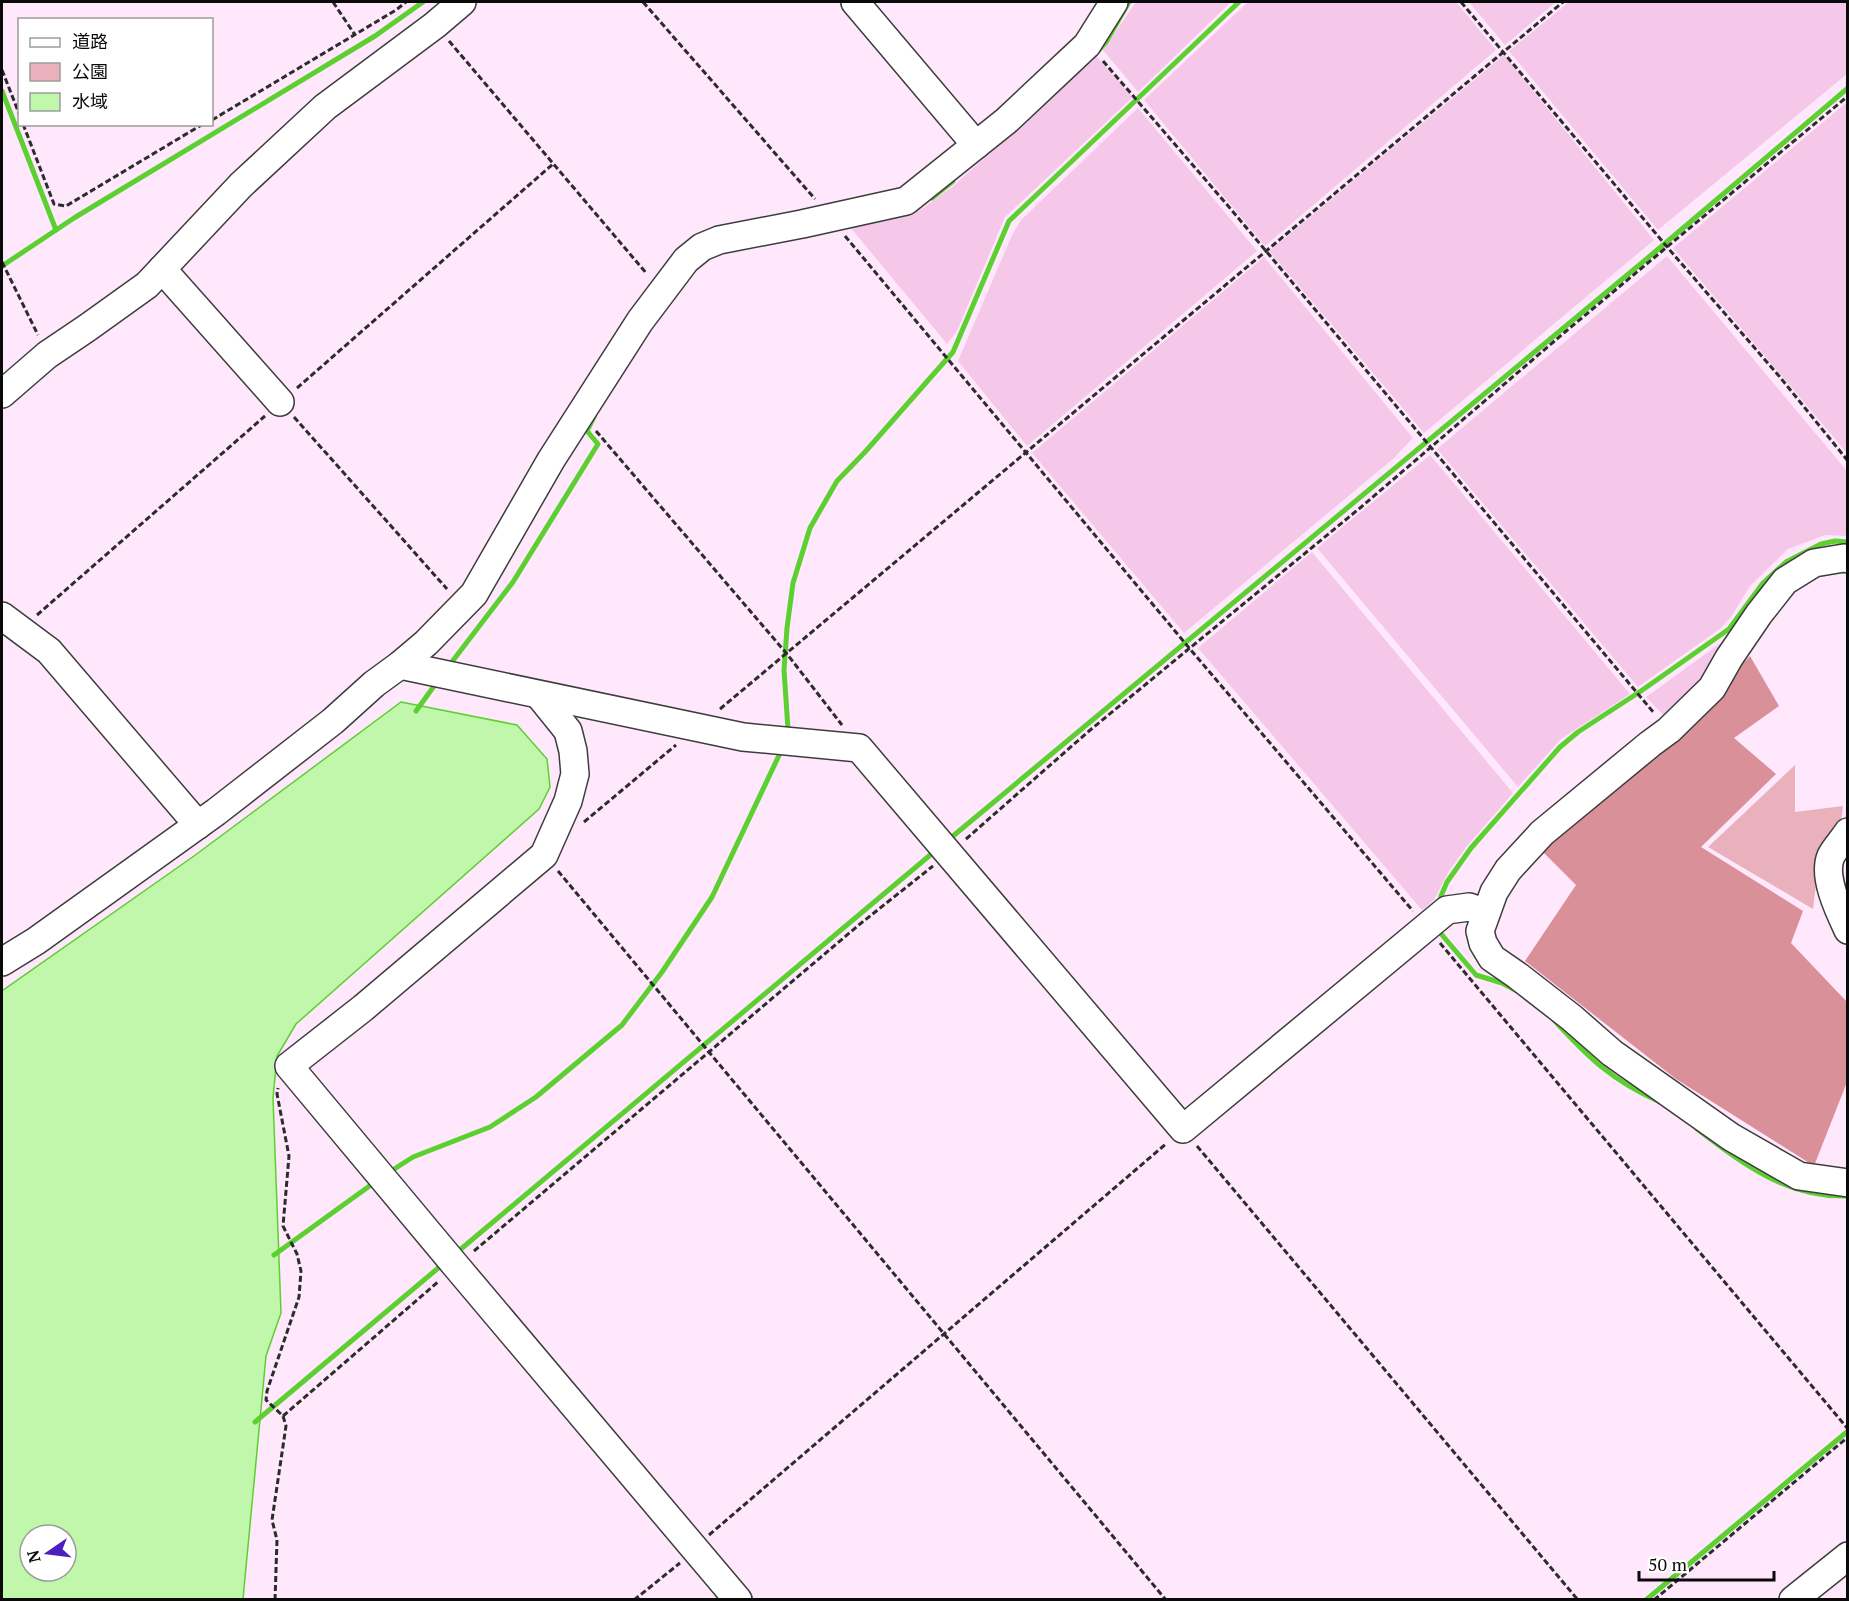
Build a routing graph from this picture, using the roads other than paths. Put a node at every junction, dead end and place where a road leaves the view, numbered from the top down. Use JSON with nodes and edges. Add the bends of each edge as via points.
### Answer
{"nodes":[{"id":1,"x":462,"y":2,"type":"edge"},
{"id":2,"x":855,"y":2,"type":"edge"},
{"id":3,"x":1114,"y":2,"type":"edge"},
{"id":4,"x":976,"y":146,"type":"junction"},
{"id":5,"x":162,"y":269,"type":"junction"},
{"id":6,"x":2,"y":394,"type":"edge"},
{"id":7,"x":280,"y":402,"type":"road end"},
{"id":8,"x":1848,"y":560,"type":"edge"},
{"id":9,"x":2,"y":616,"type":"edge"},
{"id":10,"x":400,"y":665,"type":"junction"},
{"id":11,"x":539,"y":695,"type":"junction"},
{"id":12,"x":198,"y":825,"type":"junction"},
{"id":13,"x":1848,"y":832,"type":"edge"},
{"id":14,"x":1486,"y":913,"type":"junction"},
{"id":15,"x":1848,"y":930,"type":"edge"},
{"id":16,"x":2,"y":962,"type":"edge"},
{"id":17,"x":1848,"y":1183,"type":"edge"},
{"id":18,"x":1848,"y":1556,"type":"edge"},
{"id":19,"x":738,"y":1599,"type":"edge"},
{"id":20,"x":1793,"y":1599,"type":"edge"}],
"edges":[{"from":1,"to":5,"type":"street","via":[[325,107],[241,185]]},
{"from":2,"to":4,"type":"street"},
{"from":3,"to":4,"type":"street","via":[[1088,45]]},
{"from":4,"to":10,"type":"street","via":[[906,201],[718,240],[686,260],[640,321],[551,460],[474,594]]},
{"from":5,"to":6,"type":"street","via":[[147,285],[47,355]]},
{"from":5,"to":7,"type":"street"},
{"from":8,"to":14,"type":"street","via":[[1814,563],[1785,581],[1712,688],[1669,730],[1542,833],[1508,870]]},
{"from":9,"to":12,"type":"street","via":[[49,651]]},
{"from":10,"to":11,"type":"street"},
{"from":10,"to":12,"type":"street"},
{"from":11,"to":14,"type":"street","via":[[743,736],[860,747],[1183,1129],[1447,910],[1469,907]]},
{"from":11,"to":19,"type":"street","via":[[568,731],[575,774],[568,801],[544,855],[289,1066]]},
{"from":12,"to":16,"type":"street"},
{"from":13,"to":15,"type":"street","via":[[1830,857],[1828,874]]},
{"from":14,"to":17,"type":"street","via":[[1480,931],[1492,958],[1612,1053],[1731,1137],[1799,1176]]},
{"from":18,"to":20,"type":"street"}]}
